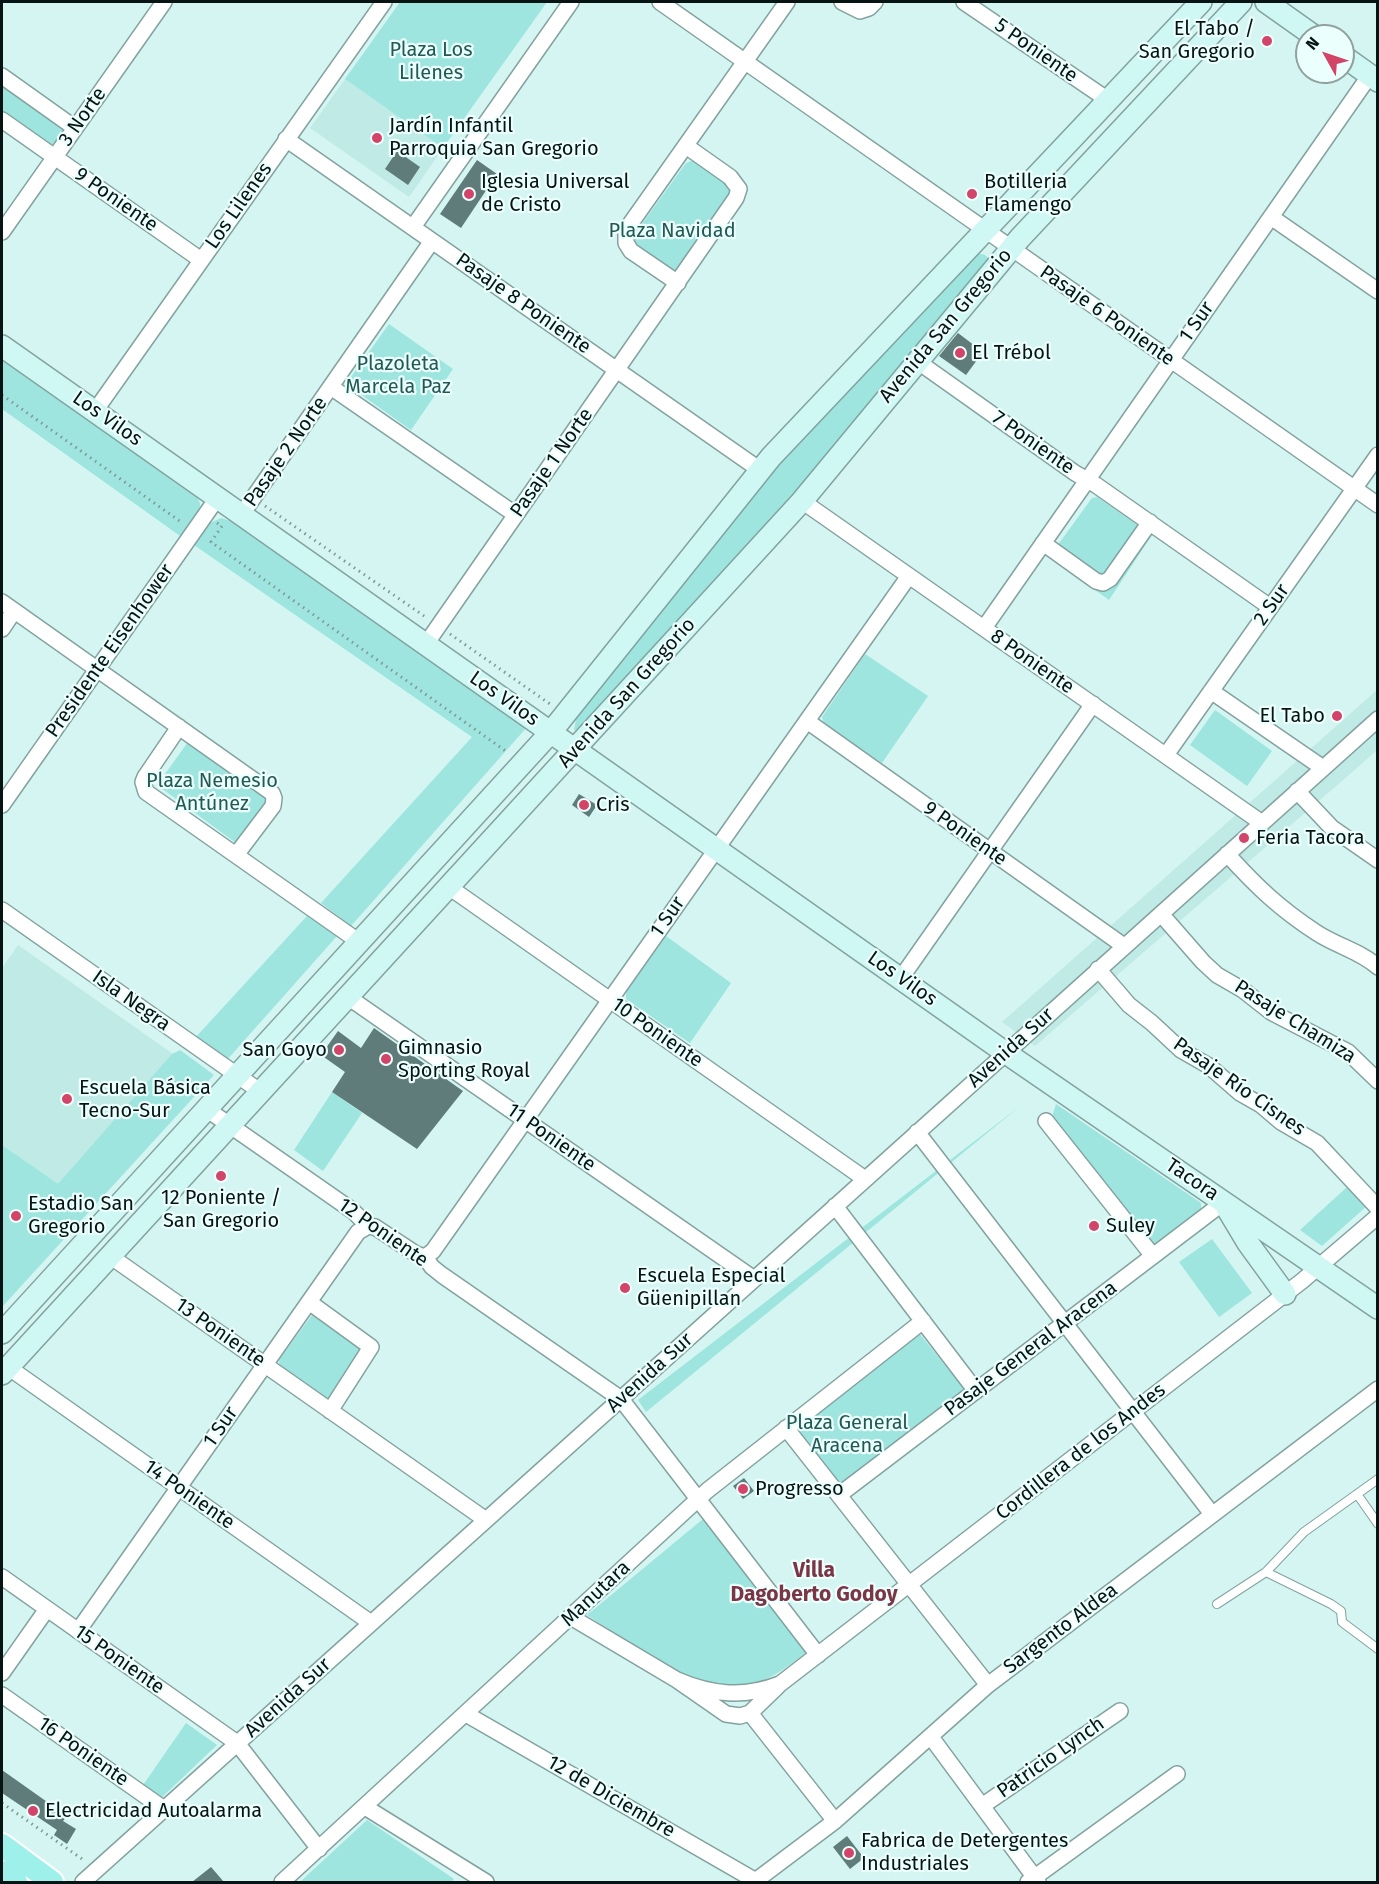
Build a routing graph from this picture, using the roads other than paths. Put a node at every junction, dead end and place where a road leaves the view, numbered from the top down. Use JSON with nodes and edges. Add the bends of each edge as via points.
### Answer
{"nodes":[{"id":1,"x":164,"y":2,"type":"edge"},
{"id":2,"x":384,"y":2,"type":"edge"},
{"id":3,"x":571,"y":2,"type":"edge"},
{"id":4,"x":660,"y":2,"type":"edge"},
{"id":5,"x":787,"y":2,"type":"edge"},
{"id":6,"x":842,"y":2,"type":"edge"},
{"id":7,"x":875,"y":2,"type":"edge"},
{"id":8,"x":964,"y":2,"type":"edge"},
{"id":9,"x":1201,"y":2,"type":"edge"},
{"id":10,"x":1240,"y":2,"type":"edge"},
{"id":11,"x":1266,"y":2,"type":"edge"},
{"id":12,"x":1297,"y":24,"type":"edge"},
{"id":13,"x":746,"y":61,"type":"junction"},
{"id":14,"x":1355,"y":65,"type":"edge"},
{"id":15,"x":2,"y":76,"type":"edge"},
{"id":16,"x":1374,"y":78,"type":"edge"},
{"id":17,"x":1108,"y":100,"type":"junction"},
{"id":18,"x":2,"y":120,"type":"edge"},
{"id":19,"x":75,"y":128,"type":"junction"},
{"id":20,"x":286,"y":139,"type":"junction"},
{"id":21,"x":686,"y":146,"type":"junction"},
{"id":22,"x":54,"y":157,"type":"junction"},
{"id":23,"x":1271,"y":217,"type":"junction"},
{"id":24,"x":412,"y":227,"type":"junction"},
{"id":25,"x":986,"y":230,"type":"junction"},
{"id":26,"x":2,"y":232,"type":"edge"},
{"id":27,"x":432,"y":241,"type":"junction"},
{"id":28,"x":1011,"y":248,"type":"junction"},
{"id":29,"x":201,"y":260,"type":"junction"},
{"id":30,"x":678,"y":283,"type":"junction"},
{"id":31,"x":1377,"y":291,"type":"edge"},
{"id":32,"x":2,"y":346,"type":"edge"},
{"id":33,"x":1171,"y":360,"type":"junction"},
{"id":34,"x":917,"y":361,"type":"junction"},
{"id":35,"x":617,"y":370,"type":"junction"},
{"id":36,"x":331,"y":387,"type":"junction"},
{"id":37,"x":95,"y":411,"type":"junction"},
{"id":38,"x":1377,"y":454,"type":"edge"},
{"id":39,"x":760,"y":470,"type":"junction"},
{"id":40,"x":1087,"y":480,"type":"junction"},
{"id":41,"x":1354,"y":488,"type":"junction"},
{"id":42,"x":218,"y":497,"type":"junction"},
{"id":43,"x":802,"y":501,"type":"junction"},
{"id":44,"x":1377,"y":505,"type":"edge"},
{"id":45,"x":248,"y":506,"type":"junction"},
{"id":46,"x":516,"y":515,"type":"junction"},
{"id":47,"x":1150,"y":522,"type":"junction"},
{"id":48,"x":1043,"y":543,"type":"junction"},
{"id":49,"x":909,"y":576,"type":"junction"},
{"id":50,"x":2,"y":602,"type":"edge"},
{"id":51,"x":1270,"y":607,"type":"junction"},
{"id":52,"x":14,"y":611,"type":"junction"},
{"id":53,"x":984,"y":628,"type":"junction"},
{"id":54,"x":2,"y":629,"type":"edge"},
{"id":55,"x":426,"y":644,"type":"junction"},
{"id":56,"x":97,"y":670,"type":"junction"},
{"id":57,"x":1211,"y":691,"type":"junction"},
{"id":58,"x":1093,"y":704,"type":"junction"},
{"id":59,"x":807,"y":721,"type":"junction"},
{"id":60,"x":179,"y":728,"type":"junction"},
{"id":61,"x":1374,"y":728,"type":"edge"},
{"id":62,"x":551,"y":732,"type":"junction"},
{"id":63,"x":575,"y":749,"type":"junction"},
{"id":64,"x":1166,"y":755,"type":"junction"},
{"id":65,"x":1323,"y":768,"type":"junction"},
{"id":66,"x":1297,"y":791,"type":"junction"},
{"id":67,"x":2,"y":805,"type":"edge"},
{"id":68,"x":1262,"y":823,"type":"junction"},
{"id":69,"x":717,"y":848,"type":"junction"},
{"id":70,"x":989,"y":851,"type":"junction"},
{"id":71,"x":1227,"y":854,"type":"junction"},
{"id":72,"x":236,"y":855,"type":"junction"},
{"id":73,"x":1377,"y":860,"type":"edge"},
{"id":74,"x":449,"y":887,"type":"junction"},
{"id":75,"x":2,"y":910,"type":"edge"},
{"id":76,"x":1161,"y":914,"type":"junction"},
{"id":77,"x":358,"y":941,"type":"junction"},
{"id":78,"x":1124,"y":946,"type":"junction"},
{"id":79,"x":1377,"y":967,"type":"edge"},
{"id":80,"x":1098,"y":969,"type":"junction"},
{"id":81,"x":901,"y":978,"type":"junction"},
{"id":82,"x":348,"y":997,"type":"junction"},
{"id":83,"x":610,"y":1000,"type":"junction"},
{"id":84,"x":1006,"y":1053,"type":"junction"},
{"id":85,"x":236,"y":1075,"type":"junction"},
{"id":86,"x":1377,"y":1081,"type":"edge"},
{"id":87,"x":261,"y":1092,"type":"junction"},
{"id":88,"x":205,"y":1108,"type":"junction"},
{"id":89,"x":525,"y":1120,"type":"junction"},
{"id":90,"x":1046,"y":1121,"type":"dead end"},
{"id":91,"x":231,"y":1126,"type":"junction"},
{"id":92,"x":917,"y":1132,"type":"junction"},
{"id":93,"x":865,"y":1179,"type":"junction"},
{"id":94,"x":1224,"y":1202,"type":"junction"},
{"id":95,"x":835,"y":1206,"type":"junction"},
{"id":96,"x":1377,"y":1208,"type":"edge"},
{"id":97,"x":1377,"y":1216,"type":"edge"},
{"id":98,"x":368,"y":1226,"type":"junction"},
{"id":99,"x":110,"y":1256,"type":"junction"},
{"id":100,"x":1153,"y":1256,"type":"junction"},
{"id":101,"x":425,"y":1257,"type":"junction"},
{"id":102,"x":1319,"y":1268,"type":"junction"},
{"id":103,"x":754,"y":1279,"type":"junction"},
{"id":104,"x":1285,"y":1294,"type":"junction"},
{"id":105,"x":309,"y":1302,"type":"junction"},
{"id":106,"x":1377,"y":1308,"type":"edge"},
{"id":107,"x":923,"y":1321,"type":"junction"},
{"id":108,"x":1065,"y":1323,"type":"junction"},
{"id":109,"x":2,"y":1333,"type":"edge"},
{"id":110,"x":265,"y":1365,"type":"junction"},
{"id":111,"x":5,"y":1371,"type":"edge"},
{"id":112,"x":1377,"y":1389,"type":"edge"},
{"id":113,"x":976,"y":1391,"type":"junction"},
{"id":114,"x":621,"y":1399,"type":"junction"},
{"id":115,"x":330,"y":1411,"type":"junction"},
{"id":116,"x":1133,"y":1412,"type":"junction"},
{"id":117,"x":786,"y":1428,"type":"junction"},
{"id":118,"x":1377,"y":1479,"type":"edge"},
{"id":119,"x":179,"y":1488,"type":"junction"},
{"id":120,"x":1358,"y":1494,"type":"junction"},
{"id":121,"x":839,"y":1495,"type":"junction"},
{"id":122,"x":698,"y":1500,"type":"junction"},
{"id":123,"x":1212,"y":1514,"type":"junction"},
{"id":124,"x":486,"y":1520,"type":"junction"},
{"id":125,"x":1377,"y":1524,"type":"edge"},
{"id":126,"x":1266,"y":1572,"type":"junction"},
{"id":127,"x":2,"y":1577,"type":"edge"},
{"id":128,"x":909,"y":1585,"type":"junction"},
{"id":129,"x":1217,"y":1604,"type":"dead end"},
{"id":130,"x":47,"y":1609,"type":"junction"},
{"id":131,"x":571,"y":1617,"type":"junction"},
{"id":132,"x":371,"y":1623,"type":"junction"},
{"id":133,"x":78,"y":1631,"type":"junction"},
{"id":134,"x":1377,"y":1649,"type":"edge"},
{"id":135,"x":818,"y":1655,"type":"junction"},
{"id":136,"x":2,"y":1673,"type":"edge"},
{"id":137,"x":677,"y":1680,"type":"junction"},
{"id":138,"x":780,"y":1684,"type":"junction"},
{"id":139,"x":988,"y":1685,"type":"junction"},
{"id":140,"x":2,"y":1696,"type":"edge"},
{"id":141,"x":1120,"y":1711,"type":"dead end"},
{"id":142,"x":750,"y":1713,"type":"junction"},
{"id":143,"x":466,"y":1714,"type":"junction"},
{"id":144,"x":931,"y":1737,"type":"junction"},
{"id":145,"x":237,"y":1743,"type":"junction"},
{"id":146,"x":1178,"y":1774,"type":"dead end"},
{"id":147,"x":982,"y":1806,"type":"junction"},
{"id":148,"x":365,"y":1807,"type":"junction"},
{"id":149,"x":164,"y":1809,"type":"junction"},
{"id":150,"x":835,"y":1821,"type":"junction"},
{"id":151,"x":2,"y":1845,"type":"edge"},
{"id":152,"x":319,"y":1849,"type":"junction"},
{"id":153,"x":1033,"y":1881,"type":"edge"},
{"id":154,"x":52,"y":1882,"type":"edge"},
{"id":155,"x":83,"y":1882,"type":"edge"},
{"id":156,"x":282,"y":1882,"type":"edge"},
{"id":157,"x":483,"y":1882,"type":"edge"},
{"id":158,"x":755,"y":1882,"type":"edge"}],
"edges":[{"from":1,"to":19,"type":"street","name":"3 Norte"},
{"from":2,"to":20,"type":"street","name":"Los Lilenes"},
{"from":3,"to":24,"type":"street"},
{"from":4,"to":13,"type":"street","name":"Pasaje 6 Poniente"},
{"from":5,"to":13,"type":"street"},
{"from":6,"to":7,"type":"street","via":[[860,11]]},
{"from":8,"to":17,"type":"street","name":"5 Poniente"},
{"from":9,"to":17,"type":"main road","name":"Avenida San Gregorio"},
{"from":10,"to":28,"type":"main road","name":"Avenida San Gregorio"},
{"from":11,"to":12,"type":"main road"},
{"from":13,"to":21,"type":"street"},
{"from":13,"to":25,"type":"street","name":"Pasaje 6 Poniente"},
{"from":14,"to":16,"type":"main road"},
{"from":15,"to":19,"type":"street"},
{"from":16,"to":23,"type":"street","name":"1 Sur"},
{"from":17,"to":25,"type":"main road","name":"Avenida San Gregorio"},
{"from":18,"to":22,"type":"street","name":"9 Poniente"},
{"from":19,"to":22,"type":"street","name":"3 Norte"},
{"from":20,"to":24,"type":"street","name":"Pasaje 8 Poniente"},
{"from":20,"to":29,"type":"street","name":"Los Lilenes"},
{"from":21,"to":30,"type":"street","name":"Pasaje 1 Norte","via":[[730,177],[739,191]]},
{"from":21,"to":30,"type":"street","via":[[626,231],[625,238],[631,251]]},
{"from":22,"to":26,"type":"street","name":"3 Norte"},
{"from":22,"to":29,"type":"street","name":"9 Poniente"},
{"from":23,"to":31,"type":"street"},
{"from":23,"to":33,"type":"street","name":"1 Sur"},
{"from":24,"to":27,"type":"street","name":"Pasaje 8 Poniente"},
{"from":25,"to":28,"type":"street","name":"Pasaje 6 Poniente"},
{"from":25,"to":39,"type":"main road","name":"Avenida San Gregorio"},
{"from":27,"to":35,"type":"street","name":"Pasaje 8 Poniente"},
{"from":27,"to":36,"type":"street","name":"Pasaje 2 Norte"},
{"from":28,"to":33,"type":"street","name":"Pasaje 6 Poniente"},
{"from":28,"to":34,"type":"main road","name":"Avenida San Gregorio"},
{"from":29,"to":37,"type":"street","name":"Los Lilenes"},
{"from":30,"to":35,"type":"street","name":"Pasaje 1 Norte"},
{"from":32,"to":37,"type":"main road","name":"Los Vilos"},
{"from":33,"to":40,"type":"street","name":"1 Sur"},
{"from":33,"to":41,"type":"street","name":"Pasaje 6 Poniente"},
{"from":34,"to":40,"type":"street","name":"7 Poniente"},
{"from":34,"to":43,"type":"main road","name":"Avenida San Gregorio"},
{"from":35,"to":39,"type":"street","name":"Pasaje 8 Poniente"},
{"from":35,"to":46,"type":"street","name":"Pasaje 1 Norte"},
{"from":36,"to":45,"type":"street","name":"Pasaje 2 Norte"},
{"from":36,"to":46,"type":"street"},
{"from":37,"to":42,"type":"main road","name":"Los Vilos"},
{"from":38,"to":41,"type":"street","name":"2 Sur"},
{"from":39,"to":62,"type":"main road","name":"Avenida San Gregorio"},
{"from":40,"to":47,"type":"street","name":"7 Poniente"},
{"from":40,"to":48,"type":"street","name":"1 Sur"},
{"from":41,"to":44,"type":"street","name":"Pasaje 6 Poniente"},
{"from":41,"to":51,"type":"street","name":"2 Sur"},
{"from":42,"to":45,"type":"main road","name":"Los Vilos"},
{"from":42,"to":56,"type":"street","name":"Presidente Eisenhower"},
{"from":43,"to":49,"type":"street","name":"8 Poniente"},
{"from":43,"to":63,"type":"main road","name":"Avenida San Gregorio"},
{"from":45,"to":55,"type":"main road","name":"Los Vilos"},
{"from":46,"to":55,"type":"street","name":"Pasaje 1 Norte"},
{"from":47,"to":48,"type":"street","via":[[1110,579],[1103,583]]},
{"from":47,"to":51,"type":"street","name":"7 Poniente"},
{"from":48,"to":53,"type":"street","name":"1 Sur"},
{"from":49,"to":53,"type":"street","name":"8 Poniente"},
{"from":49,"to":59,"type":"street","name":"1 Sur"},
{"from":50,"to":52,"type":"street"},
{"from":51,"to":57,"type":"street","name":"2 Sur"},
{"from":52,"to":54,"type":"street"},
{"from":52,"to":56,"type":"street"},
{"from":53,"to":58,"type":"street","name":"8 Poniente"},
{"from":55,"to":62,"type":"main road","name":"Los Vilos"},
{"from":56,"to":60,"type":"street"},
{"from":56,"to":67,"type":"street","name":"Presidente Eisenhower"},
{"from":57,"to":64,"type":"street","name":"2 Sur"},
{"from":57,"to":65,"type":"street"},
{"from":58,"to":64,"type":"street","name":"8 Poniente"},
{"from":58,"to":70,"type":"street"},
{"from":59,"to":69,"type":"street","name":"1 Sur"},
{"from":59,"to":70,"type":"street","name":"9 Poniente"},
{"from":60,"to":72,"type":"street","via":[[144,777],[144,788]]},
{"from":60,"to":72,"type":"street","via":[[272,793],[273,806]]},
{"from":61,"to":65,"type":"street","name":"Avenida Sur"},
{"from":62,"to":63,"type":"main road","name":"Los Vilos"},
{"from":62,"to":77,"type":"main road","name":"Avenida San Gregorio"},
{"from":63,"to":69,"type":"main road","name":"Los Vilos"},
{"from":63,"to":74,"type":"main road","name":"Avenida San Gregorio"},
{"from":64,"to":68,"type":"street","name":"8 Poniente"},
{"from":65,"to":66,"type":"street","name":"Avenida Sur"},
{"from":66,"to":68,"type":"street","name":"Avenida Sur"},
{"from":66,"to":73,"type":"street","via":[[1332,828]]},
{"from":68,"to":71,"type":"street","name":"Avenida Sur"},
{"from":69,"to":81,"type":"main road","name":"Los Vilos"},
{"from":69,"to":83,"type":"street","name":"1 Sur"},
{"from":70,"to":78,"type":"street","name":"9 Poniente"},
{"from":70,"to":81,"type":"street"},
{"from":71,"to":76,"type":"street","name":"Avenida Sur"},
{"from":71,"to":79,"type":"street","via":[[1275,903],[1316,933]]},
{"from":72,"to":77,"type":"street"},
{"from":74,"to":82,"type":"main road","name":"Avenida San Gregorio"},
{"from":74,"to":83,"type":"street","name":"10 Poniente"},
{"from":75,"to":85,"type":"street","name":"Isla Negra"},
{"from":76,"to":78,"type":"street","name":"Avenida Sur"},
{"from":76,"to":86,"type":"street","name":"Pasaje Chamiza","via":[[1217,975],[1271,1012],[1348,1052]]},
{"from":77,"to":85,"type":"main road","name":"Avenida San Gregorio"},
{"from":78,"to":80,"type":"street","name":"Avenida Sur"},
{"from":80,"to":84,"type":"street","name":"Avenida Sur"},
{"from":80,"to":96,"type":"street","name":"Pasaje Río Cisnes","via":[[1129,1005],[1181,1050],[1209,1066],[1240,1094],[1317,1143]]},
{"from":81,"to":84,"type":"main road","name":"Los Vilos"},
{"from":82,"to":87,"type":"main road","name":"Avenida San Gregorio"},
{"from":82,"to":89,"type":"street","name":"11 Poniente"},
{"from":83,"to":89,"type":"street","name":"1 Sur"},
{"from":83,"to":93,"type":"street","name":"10 Poniente"},
{"from":84,"to":92,"type":"street","name":"Avenida Sur"},
{"from":84,"to":94,"type":"main road","name":"Tacora"},
{"from":85,"to":87,"type":"street","name":"Isla Negra"},
{"from":85,"to":88,"type":"main road","name":"Avenida San Gregorio"},
{"from":87,"to":91,"type":"main road","name":"Avenida San Gregorio"},
{"from":88,"to":91,"type":"street","name":"12 Poniente"},
{"from":88,"to":109,"type":"main road","name":"Avenida San Gregorio"},
{"from":89,"to":101,"type":"street","name":"1 Sur","via":[[434,1251]]},
{"from":89,"to":103,"type":"street","name":"11 Poniente"},
{"from":90,"to":100,"type":"street"},
{"from":91,"to":98,"type":"street","name":"12 Poniente","via":[[353,1211]]},
{"from":91,"to":99,"type":"main road","name":"Avenida San Gregorio"},
{"from":92,"to":93,"type":"street","name":"Avenida Sur"},
{"from":92,"to":108,"type":"street"},
{"from":93,"to":95,"type":"street","name":"Avenida Sur"},
{"from":94,"to":100,"type":"street","name":"Pasaje General Aracena"},
{"from":94,"to":102,"type":"main road","name":"Tacora"},
{"from":94,"to":104,"type":"main road","via":[[1251,1249]]},
{"from":95,"to":103,"type":"street","name":"Avenida Sur"},
{"from":95,"to":107,"type":"street"},
{"from":97,"to":102,"type":"street","name":"Cordillera de los Andes"},
{"from":98,"to":101,"type":"street","name":"12 Poniente"},
{"from":98,"to":105,"type":"street","name":"1 Sur","via":[[358,1232]]},
{"from":99,"to":110,"type":"street","name":"13 Poniente"},
{"from":99,"to":111,"type":"main road","name":"Avenida San Gregorio"},
{"from":100,"to":108,"type":"street","name":"Pasaje General Aracena"},
{"from":101,"to":114,"type":"street","name":"12 Poniente","via":[[442,1275]]},
{"from":102,"to":104,"type":"street","name":"Cordillera de los Andes"},
{"from":102,"to":106,"type":"main road","name":"Tacora"},
{"from":103,"to":114,"type":"street","name":"Avenida Sur"},
{"from":104,"to":116,"type":"street","name":"Cordillera de los Andes"},
{"from":105,"to":110,"type":"street","name":"1 Sur"},
{"from":105,"to":115,"type":"street","via":[[371,1347]]},
{"from":107,"to":113,"type":"street"},
{"from":107,"to":117,"type":"street","name":"Manutara"},
{"from":108,"to":113,"type":"street","name":"Pasaje General Aracena"},
{"from":108,"to":116,"type":"street"},
{"from":110,"to":115,"type":"street","name":"13 Poniente"},
{"from":110,"to":119,"type":"street","name":"1 Sur"},
{"from":111,"to":119,"type":"street","name":"14 Poniente"},
{"from":112,"to":123,"type":"street","name":"Sargento Aldea"},
{"from":113,"to":121,"type":"street","name":"Pasaje General Aracena"},
{"from":114,"to":122,"type":"street","name":"12 Poniente"},
{"from":114,"to":124,"type":"street","name":"Avenida Sur"},
{"from":115,"to":124,"type":"street","name":"13 Poniente"},
{"from":116,"to":123,"type":"street"},
{"from":116,"to":128,"type":"street","name":"Cordillera de los Andes"},
{"from":117,"to":121,"type":"street"},
{"from":117,"to":122,"type":"street","name":"Manutara"},
{"from":118,"to":120,"type":"lane"},
{"from":119,"to":132,"type":"street","name":"14 Poniente"},
{"from":119,"to":133,"type":"street","name":"1 Sur"},
{"from":120,"to":125,"type":"lane"},
{"from":120,"to":126,"type":"lane","via":[[1304,1532]]},
{"from":121,"to":128,"type":"street"},
{"from":122,"to":131,"type":"street","name":"Manutara"},
{"from":122,"to":135,"type":"street","name":"12 Poniente"},
{"from":123,"to":139,"type":"street","name":"Sargento Aldea"},
{"from":124,"to":132,"type":"street","name":"Avenida Sur"},
{"from":126,"to":129,"type":"lane"},
{"from":126,"to":134,"type":"lane","via":[[1332,1604],[1341,1611],[1342,1622]]},
{"from":127,"to":130,"type":"street","name":"15 Poniente"},
{"from":128,"to":135,"type":"street","name":"Cordillera de los Andes"},
{"from":128,"to":139,"type":"street"},
{"from":130,"to":133,"type":"street","name":"15 Poniente"},
{"from":130,"to":136,"type":"street"},
{"from":131,"to":137,"type":"street"},
{"from":131,"to":143,"type":"street","name":"Manutara"},
{"from":132,"to":145,"type":"street","name":"Avenida Sur"},
{"from":133,"to":145,"type":"street","name":"15 Poniente"},
{"from":135,"to":138,"type":"street","name":"Cordillera de los Andes"},
{"from":137,"to":138,"type":"street","name":"Cordillera de los Andes","via":[[716,1693],[741,1694]]},
{"from":137,"to":142,"type":"street","via":[[726,1714]]},
{"from":138,"to":142,"type":"street","name":"Cordillera de los Andes"},
{"from":139,"to":144,"type":"street","name":"Sargento Aldea"},
{"from":140,"to":149,"type":"street","name":"16 Poniente"},
{"from":141,"to":147,"type":"street","name":"Patricio Lynch"},
{"from":142,"to":150,"type":"street"},
{"from":143,"to":148,"type":"street","name":"Manutara"},
{"from":143,"to":158,"type":"street","name":"12 de Diciembre"},
{"from":144,"to":147,"type":"street"},
{"from":144,"to":150,"type":"street","name":"Sargento Aldea"},
{"from":145,"to":149,"type":"street","name":"Avenida Sur"},
{"from":145,"to":152,"type":"street","name":"15 Poniente"},
{"from":146,"to":153,"type":"street"},
{"from":147,"to":153,"type":"street"},
{"from":148,"to":152,"type":"street","name":"Manutara"},
{"from":148,"to":157,"type":"street"},
{"from":149,"to":155,"type":"street","name":"Avenida Sur"},
{"from":150,"to":158,"type":"street","name":"Sargento Aldea"},
{"from":151,"to":154,"type":"main road"},
{"from":152,"to":156,"type":"street","name":"Manutara"}]}
